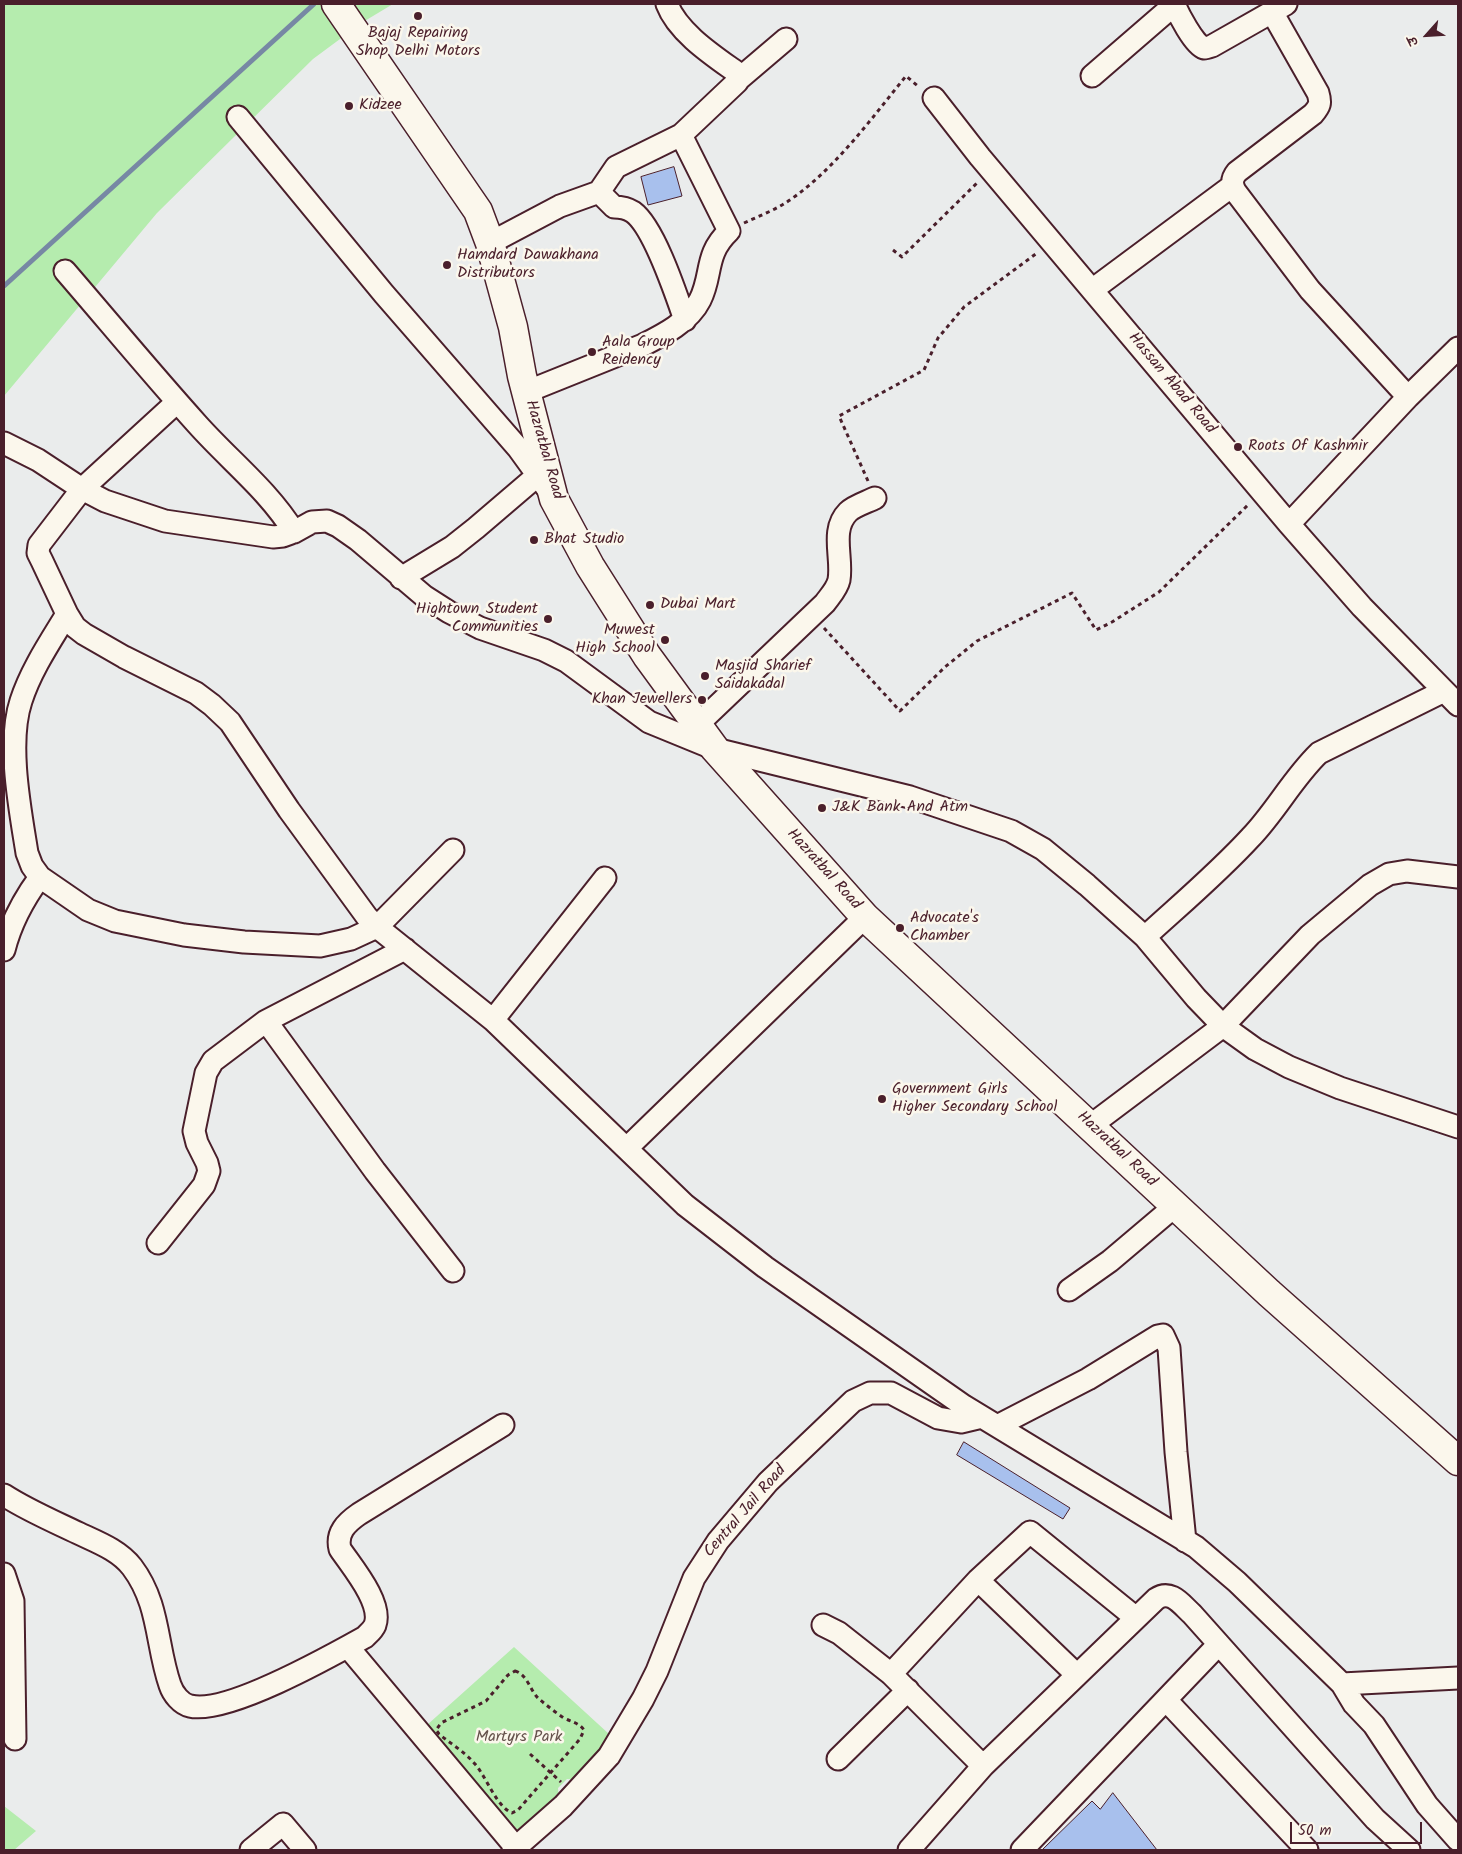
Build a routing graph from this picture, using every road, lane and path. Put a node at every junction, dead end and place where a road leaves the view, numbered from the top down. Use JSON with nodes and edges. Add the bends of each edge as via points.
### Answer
{"nodes":[{"id":1,"x":336,"y":4,"type":"edge"},
{"id":2,"x":667,"y":4,"type":"edge"},
{"id":3,"x":1174,"y":4,"type":"edge"},
{"id":4,"x":1279,"y":8,"type":"edge"},
{"id":5,"x":786,"y":39,"type":"dead end"},
{"id":6,"x":1092,"y":76,"type":"dead end"},
{"id":7,"x":740,"y":79,"type":"junction"},
{"id":8,"x":934,"y":98,"type":"joint"},
{"id":9,"x":238,"y":117,"type":"dead end"},
{"id":10,"x":681,"y":136,"type":"junction"},
{"id":11,"x":991,"y":170,"type":"junction"},
{"id":12,"x":1232,"y":186,"type":"junction"},
{"id":13,"x":599,"y":192,"type":"junction"},
{"id":14,"x":729,"y":231,"type":"junction"},
{"id":15,"x":1052,"y":242,"type":"junction"},
{"id":16,"x":490,"y":244,"type":"junction"},
{"id":17,"x":893,"y":250,"type":"dead end"},
{"id":18,"x":65,"y":271,"type":"dead end"},
{"id":19,"x":1092,"y":290,"type":"junction"},
{"id":20,"x":685,"y":320,"type":"junction"},
{"id":21,"x":1458,"y":348,"type":"edge"},
{"id":22,"x":526,"y":392,"type":"junction"},
{"id":23,"x":1408,"y":397,"type":"junction"},
{"id":24,"x":177,"y":402,"type":"junction"},
{"id":25,"x":4,"y":443,"type":"edge"},
{"id":26,"x":538,"y":475,"type":"junction"},
{"id":27,"x":82,"y":489,"type":"junction"},
{"id":28,"x":1262,"y":492,"type":"junction"},
{"id":29,"x":875,"y":498,"type":"joint"},
{"id":30,"x":554,"y":499,"type":"junction"},
{"id":31,"x":1289,"y":524,"type":"junction"},
{"id":32,"x":294,"y":532,"type":"junction"},
{"id":33,"x":401,"y":578,"type":"junction"},
{"id":34,"x":67,"y":614,"type":"junction"},
{"id":35,"x":812,"y":616,"type":"junction"},
{"id":36,"x":1451,"y":698,"type":"edge"},
{"id":37,"x":697,"y":725,"type":"junction"},
{"id":38,"x":715,"y":750,"type":"junction"},
{"id":39,"x":453,"y":850,"type":"dead end"},
{"id":40,"x":40,"y":877,"type":"junction"},
{"id":41,"x":1458,"y":877,"type":"edge"},
{"id":42,"x":605,"y":878,"type":"dead end"},
{"id":43,"x":865,"y":917,"type":"junction"},
{"id":44,"x":377,"y":927,"type":"junction"},
{"id":45,"x":1145,"y":937,"type":"junction"},
{"id":46,"x":405,"y":949,"type":"junction"},
{"id":47,"x":4,"y":950,"type":"edge"},
{"id":48,"x":493,"y":1020,"type":"junction"},
{"id":49,"x":266,"y":1022,"type":"junction"},
{"id":50,"x":1223,"y":1026,"type":"junction"},
{"id":51,"x":1090,"y":1126,"type":"junction"},
{"id":52,"x":1458,"y":1127,"type":"edge"},
{"id":53,"x":627,"y":1148,"type":"junction"},
{"id":54,"x":1175,"y":1206,"type":"junction"},
{"id":55,"x":158,"y":1243,"type":"dead end"},
{"id":56,"x":453,"y":1271,"type":"dead end"},
{"id":57,"x":1069,"y":1290,"type":"dead end"},
{"id":58,"x":990,"y":1422,"type":"junction"},
{"id":59,"x":503,"y":1425,"type":"dead end"},
{"id":60,"x":1458,"y":1461,"type":"edge"},
{"id":61,"x":4,"y":1495,"type":"edge"},
{"id":62,"x":1184,"y":1540,"type":"junction"},
{"id":63,"x":4,"y":1574,"type":"edge"},
{"id":64,"x":978,"y":1580,"type":"junction"},
{"id":65,"x":1136,"y":1618,"type":"junction"},
{"id":66,"x":823,"y":1625,"type":"dead end"},
{"id":67,"x":1218,"y":1645,"type":"junction"},
{"id":68,"x":348,"y":1647,"type":"junction"},
{"id":69,"x":891,"y":1674,"type":"junction"},
{"id":70,"x":1077,"y":1675,"type":"junction"},
{"id":71,"x":1458,"y":1678,"type":"edge"},
{"id":72,"x":1342,"y":1684,"type":"junction"},
{"id":73,"x":908,"y":1690,"type":"junction"},
{"id":74,"x":1166,"y":1700,"type":"junction"},
{"id":75,"x":16,"y":1739,"type":"dead end"},
{"id":76,"x":530,"y":1754,"type":"dead end"},
{"id":77,"x":838,"y":1759,"type":"dead end"},
{"id":78,"x":983,"y":1766,"type":"junction"},
{"id":79,"x":551,"y":1774,"type":"junction"},
{"id":80,"x":575,"y":1794,"type":"junction"},
{"id":81,"x":1458,"y":1840,"type":"edge"},
{"id":82,"x":1033,"y":1847,"type":"edge"},
{"id":83,"x":251,"y":1850,"type":"edge"},
{"id":84,"x":305,"y":1850,"type":"edge"},
{"id":85,"x":516,"y":1850,"type":"edge"},
{"id":86,"x":909,"y":1850,"type":"edge"},
{"id":87,"x":1307,"y":1850,"type":"edge"},
{"id":88,"x":1409,"y":1850,"type":"edge"}],
"edges":[{"from":1,"to":16,"type":"main road","name":"Hazratbal Road","via":[[478,211]]},
{"from":2,"to":7,"type":"street","via":[[677,22],[739,74]]},
{"from":3,"to":4,"type":"street","via":[[1196,41],[1205,48]]},
{"from":3,"to":6,"type":"street"},
{"from":4,"to":12,"type":"street","via":[[1318,93],[1320,106],[1237,172]]},
{"from":5,"to":7,"type":"street"},
{"from":7,"to":10,"type":"street"},
{"from":8,"to":11,"type":"street","name":"Hassan Abad Road"},
{"from":8,"to":14,"type":"path","via":[[906,76],[848,147],[814,180],[783,204]]},
{"from":9,"to":26,"type":"street"},
{"from":10,"to":13,"type":"street","via":[[616,167]]},
{"from":10,"to":14,"type":"street"},
{"from":11,"to":15,"type":"street","name":"Hassan Abad Road"},
{"from":11,"to":17,"type":"path","via":[[902,257]]},
{"from":12,"to":19,"type":"street"},
{"from":12,"to":23,"type":"street","via":[[1310,290]]},
{"from":13,"to":16,"type":"street","via":[[560,206]]},
{"from":13,"to":20,"type":"street","via":[[614,207],[633,212],[642,222],[671,280]]},
{"from":14,"to":20,"type":"street","via":[[719,241],[710,262],[700,301]]},
{"from":15,"to":19,"type":"street","name":"Hassan Abad Road"},
{"from":15,"to":29,"type":"path","via":[[964,307],[938,338],[924,370],[839,416]]},
{"from":16,"to":22,"type":"main road","name":"Hazratbal Road","via":[[513,327]]},
{"from":18,"to":24,"type":"street"},
{"from":19,"to":28,"type":"street","name":"Hassan Abad Road"},
{"from":20,"to":22,"type":"street","via":[[643,345]]},
{"from":21,"to":23,"type":"street"},
{"from":22,"to":30,"type":"main road","name":"Hazratbal Road"},
{"from":23,"to":31,"type":"street"},
{"from":24,"to":27,"type":"street"},
{"from":24,"to":32,"type":"street","via":[[270,498]]},
{"from":25,"to":27,"type":"street","via":[[38,460]]},
{"from":26,"to":30,"type":"street"},
{"from":26,"to":33,"type":"street","via":[[458,542]]},
{"from":27,"to":32,"type":"street","via":[[105,501],[165,520],[273,537]]},
{"from":27,"to":34,"type":"street","via":[[39,545],[38,553]]},
{"from":28,"to":31,"type":"street","name":"Hassan Abad Road"},
{"from":28,"to":35,"type":"path","via":[[1159,592],[1112,622],[1096,630],[1072,593],[977,641],[900,711]]},
{"from":29,"to":35,"type":"street","via":[[850,510],[843,518],[838,537],[839,582]]},
{"from":30,"to":37,"type":"main road","name":"Hazratbal Road","via":[[590,566],[647,656]]},
{"from":31,"to":36,"type":"street","name":"Hassan Abad Road","via":[[1362,607]]},
{"from":32,"to":33,"type":"street","via":[[312,522],[327,521],[358,540]]},
{"from":33,"to":38,"type":"street","via":[[449,612],[480,628],[566,661],[636,714]]},
{"from":34,"to":40,"type":"street","via":[[35,666],[24,693],[14,741],[27,852]]},
{"from":34,"to":44,"type":"street","via":[[84,634],[124,658],[196,693],[230,722],[289,810]]},
{"from":35,"to":37,"type":"street"},
{"from":36,"to":45,"type":"street","via":[[1319,754],[1252,836]]},
{"from":37,"to":38,"type":"main road","name":"Hazratbal Road"},
{"from":38,"to":43,"type":"main road","name":"Hazratbal Road"},
{"from":38,"to":45,"type":"street","via":[[910,797],[1011,831],[1061,863]]},
{"from":39,"to":44,"type":"street"},
{"from":40,"to":44,"type":"street","via":[[88,910],[116,921],[184,934],[244,942],[320,946],[351,939]]},
{"from":40,"to":47,"type":"street","via":[[14,918]]},
{"from":41,"to":50,"type":"street","via":[[1407,871],[1389,874],[1370,885],[1310,935]]},
{"from":42,"to":48,"type":"street"},
{"from":43,"to":51,"type":"main road","name":"Hazratbal Road"},
{"from":43,"to":53,"type":"street"},
{"from":44,"to":46,"type":"street"},
{"from":45,"to":50,"type":"street"},
{"from":46,"to":48,"type":"street"},
{"from":46,"to":49,"type":"street"},
{"from":48,"to":53,"type":"street"},
{"from":49,"to":55,"type":"street","via":[[209,1066],[194,1131],[207,1163],[208,1176]]},
{"from":49,"to":56,"type":"street"},
{"from":50,"to":51,"type":"street"},
{"from":50,"to":52,"type":"street","via":[[1289,1067],[1340,1088]]},
{"from":51,"to":54,"type":"main road","name":"Hazratbal Road"},
{"from":53,"to":58,"type":"street","via":[[685,1205],[765,1267]]},
{"from":54,"to":57,"type":"street","via":[[1110,1261]]},
{"from":54,"to":60,"type":"main road","name":"Hazratbal Road"},
{"from":58,"to":62,"type":"street"},
{"from":58,"to":62,"type":"street","name":"Central Jail Road","via":[[1088,1380],[1167,1331]]},
{"from":58,"to":80,"type":"street","name":"Central Jail Road","via":[[938,1418],[891,1393],[870,1393],[853,1401],[768,1482],[705,1559],[643,1699],[608,1756]]},
{"from":59,"to":68,"type":"street","via":[[359,1514],[341,1531],[340,1549],[374,1601],[377,1612],[371,1631]]},
{"from":61,"to":68,"type":"street","via":[[115,1551],[132,1566],[154,1608],[170,1687],[180,1700],[190,1706],[206,1707],[232,1700]]},
{"from":62,"to":72,"type":"street","via":[[1237,1582]]},
{"from":63,"to":75,"type":"street","via":[[13,1601]]},
{"from":64,"to":65,"type":"street","via":[[1030,1532]]},
{"from":64,"to":69,"type":"street"},
{"from":64,"to":70,"type":"street"},
{"from":65,"to":67,"type":"street","via":[[1166,1594],[1192,1614]]},
{"from":65,"to":70,"type":"street"},
{"from":66,"to":69,"type":"street","via":[[839,1632]]},
{"from":67,"to":74,"type":"street"},
{"from":67,"to":88,"type":"street","via":[[1374,1819]]},
{"from":68,"to":85,"type":"street"},
{"from":69,"to":73,"type":"street"},
{"from":70,"to":78,"type":"street"},
{"from":71,"to":72,"type":"street"},
{"from":72,"to":81,"type":"street","via":[[1354,1704],[1374,1725],[1427,1805]]},
{"from":73,"to":77,"type":"street"},
{"from":73,"to":78,"type":"street"},
{"from":74,"to":82,"type":"street","via":[[1113,1754]]},
{"from":74,"to":87,"type":"street"},
{"from":76,"to":79,"type":"path"},
{"from":78,"to":86,"type":"street"},
{"from":79,"to":79,"type":"path","via":[[518,1810],[510,1812],[501,1805],[484,1774],[470,1758],[436,1730],[441,1723],[486,1701],[508,1675],[518,1672],[546,1705],[584,1730],[580,1740]]},
{"from":79,"to":80,"type":"path"},
{"from":80,"to":85,"type":"street","name":"Central Jail Road"},
{"from":83,"to":84,"type":"street","via":[[283,1824]]}]}
